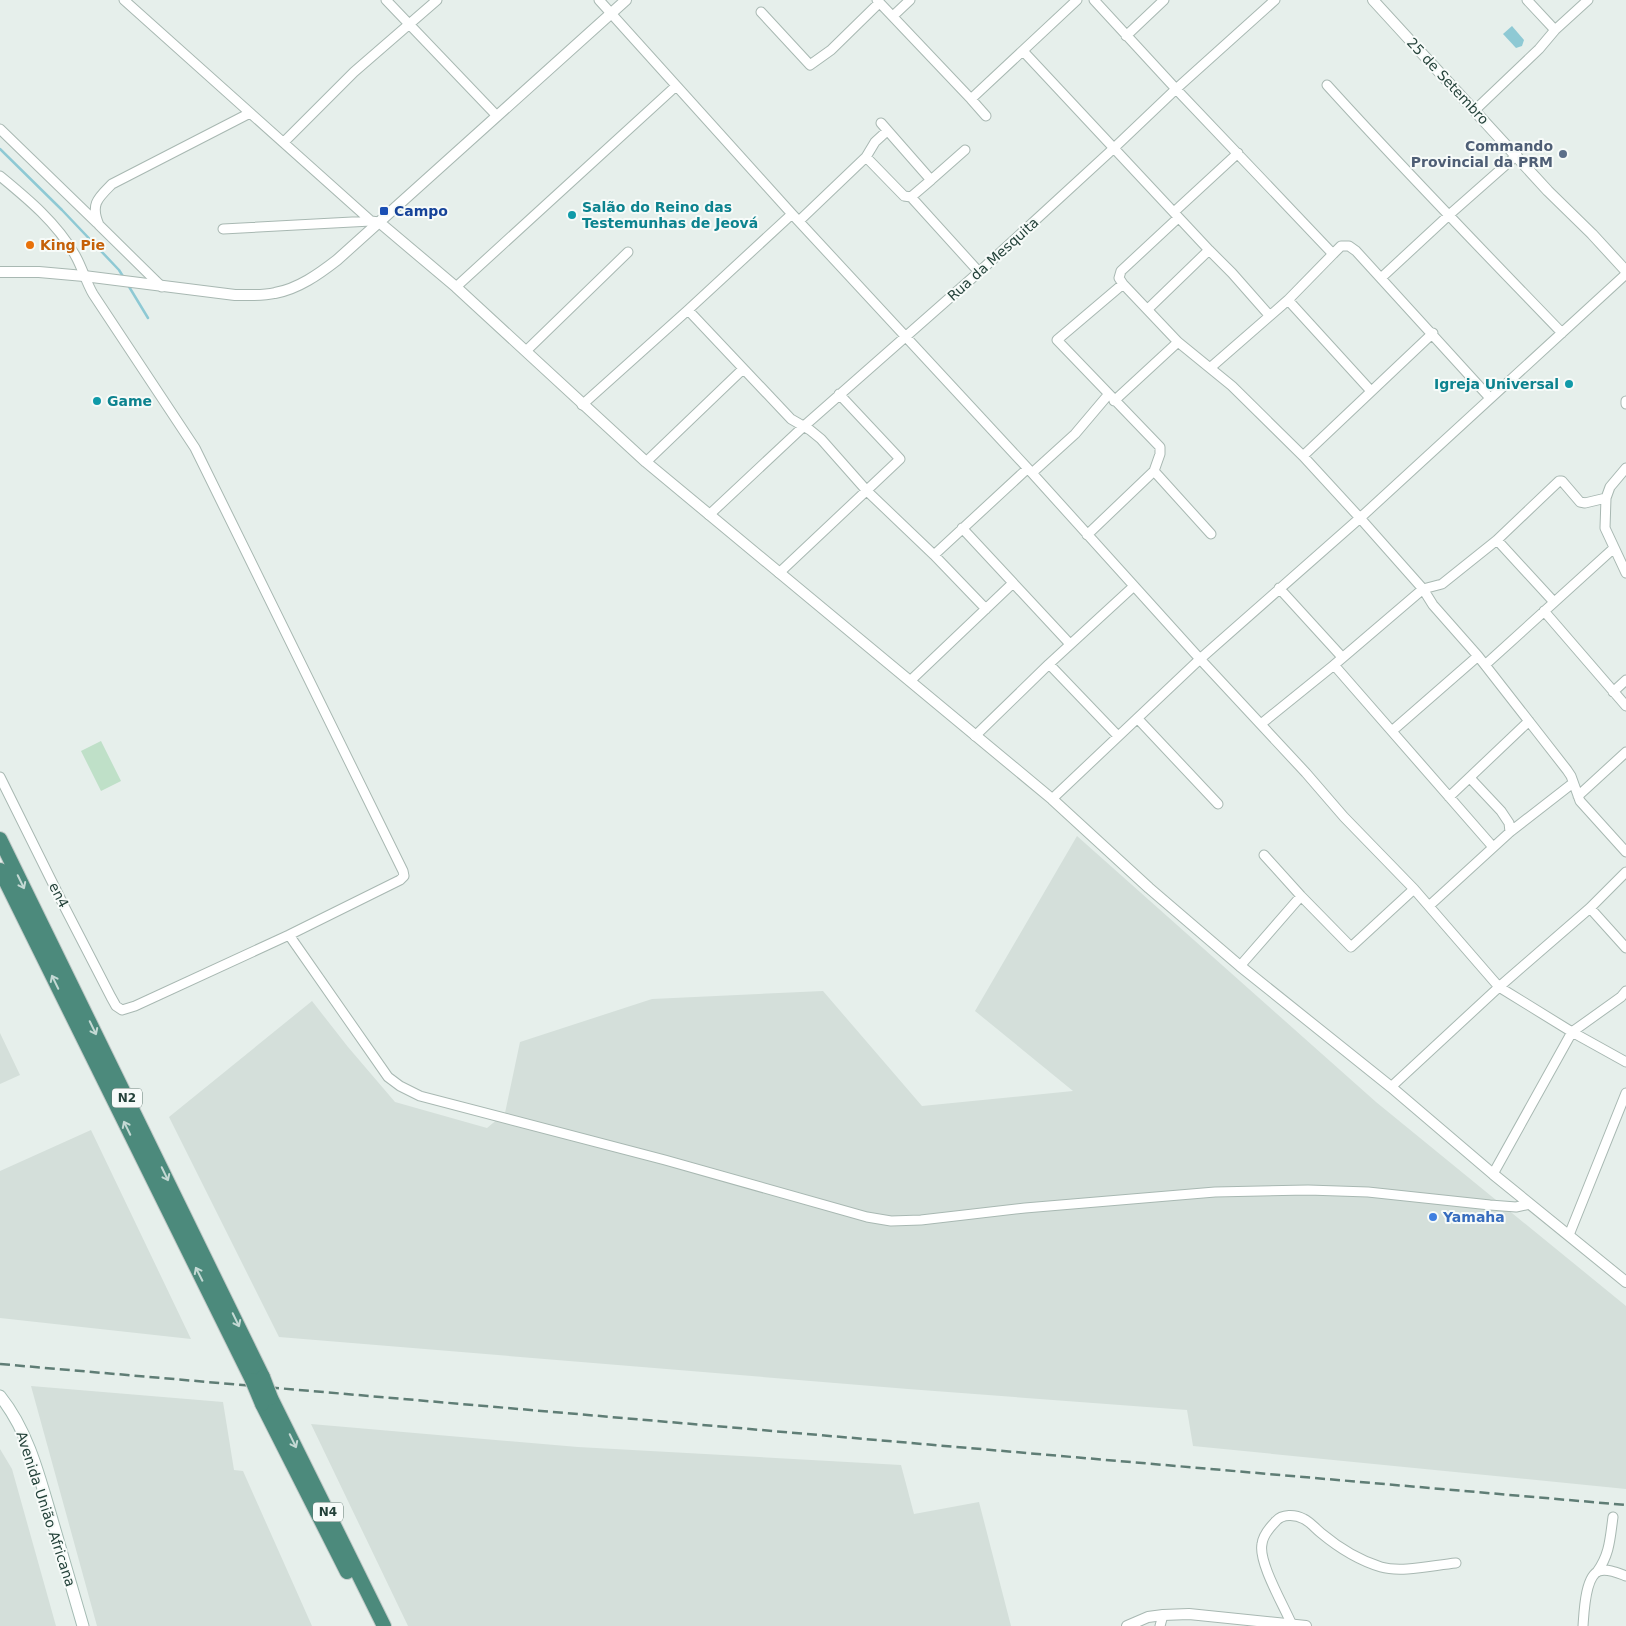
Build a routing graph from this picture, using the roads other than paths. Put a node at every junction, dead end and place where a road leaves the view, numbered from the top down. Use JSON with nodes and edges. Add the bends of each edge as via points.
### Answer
{"nodes":[{"id":1,"x":124,"y":0,"type":"edge"},
{"id":2,"x":386,"y":0,"type":"edge"},
{"id":3,"x":437,"y":0,"type":"edge"},
{"id":4,"x":599,"y":0,"type":"edge"},
{"id":5,"x":626,"y":0,"type":"edge"},
{"id":6,"x":910,"y":0,"type":"edge"},
{"id":7,"x":1077,"y":0,"type":"edge"},
{"id":8,"x":1094,"y":0,"type":"edge"},
{"id":9,"x":1164,"y":0,"type":"edge"},
{"id":10,"x":1274,"y":0,"type":"edge"},
{"id":11,"x":1373,"y":0,"type":"edge"},
{"id":12,"x":1528,"y":0,"type":"edge"},
{"id":13,"x":1588,"y":0,"type":"edge"},
{"id":14,"x":878,"y":1,"type":"edge"},
{"id":15,"x":761,"y":12,"type":"dead end"},
{"id":16,"x":611,"y":13,"type":"junction"},
{"id":17,"x":893,"y":16,"type":"junction"},
{"id":18,"x":409,"y":25,"type":"junction"},
{"id":19,"x":1555,"y":30,"type":"junction"},
{"id":20,"x":1126,"y":36,"type":"junction"},
{"id":21,"x":1023,"y":51,"type":"junction"},
{"id":22,"x":1326,"y":85,"type":"dead end"},
{"id":23,"x":676,"y":86,"type":"junction"},
{"id":24,"x":1176,"y":89,"type":"junction"},
{"id":25,"x":971,"y":98,"type":"junction"},
{"id":26,"x":1475,"y":110,"type":"junction"},
{"id":27,"x":250,"y":113,"type":"junction"},
{"id":28,"x":497,"y":116,"type":"junction"},
{"id":29,"x":986,"y":116,"type":"dead end"},
{"id":30,"x":880,"y":123,"type":"dead end"},
{"id":31,"x":0,"y":129,"type":"edge"},
{"id":32,"x":887,"y":131,"type":"junction"},
{"id":33,"x":284,"y":142,"type":"junction"},
{"id":34,"x":1114,"y":148,"type":"junction"},
{"id":35,"x":965,"y":150,"type":"dead end"},
{"id":36,"x":1238,"y":153,"type":"junction"},
{"id":37,"x":1517,"y":155,"type":"junction"},
{"id":38,"x":866,"y":157,"type":"junction"},
{"id":39,"x":0,"y":176,"type":"edge"},
{"id":40,"x":931,"y":180,"type":"junction"},
{"id":41,"x":911,"y":197,"type":"junction"},
{"id":42,"x":792,"y":214,"type":"junction"},
{"id":43,"x":1176,"y":215,"type":"junction"},
{"id":44,"x":1449,"y":215,"type":"junction"},
{"id":45,"x":799,"y":221,"type":"junction"},
{"id":46,"x":375,"y":222,"type":"junction"},
{"id":47,"x":99,"y":225,"type":"junction"},
{"id":48,"x":223,"y":229,"type":"dead end"},
{"id":49,"x":1209,"y":250,"type":"junction"},
{"id":50,"x":628,"y":252,"type":"dead end"},
{"id":51,"x":1334,"y":254,"type":"junction"},
{"id":52,"x":0,"y":272,"type":"edge"},
{"id":53,"x":979,"y":272,"type":"junction"},
{"id":54,"x":1626,"y":273,"type":"edge"},
{"id":55,"x":84,"y":276,"type":"junction"},
{"id":56,"x":1381,"y":278,"type":"junction"},
{"id":57,"x":1123,"y":284,"type":"junction"},
{"id":58,"x":162,"y":287,"type":"junction"},
{"id":59,"x":456,"y":287,"type":"junction"},
{"id":60,"x":1288,"y":300,"type":"junction"},
{"id":61,"x":1148,"y":309,"type":"junction"},
{"id":62,"x":688,"y":310,"type":"junction"},
{"id":63,"x":1269,"y":315,"type":"junction"},
{"id":64,"x":1432,"y":333,"type":"junction"},
{"id":65,"x":1562,"y":333,"type":"junction"},
{"id":66,"x":906,"y":336,"type":"junction"},
{"id":67,"x":1178,"y":342,"type":"junction"},
{"id":68,"x":526,"y":351,"type":"junction"},
{"id":69,"x":1210,"y":368,"type":"junction"},
{"id":70,"x":743,"y":369,"type":"junction"},
{"id":71,"x":1371,"y":391,"type":"junction"},
{"id":72,"x":839,"y":394,"type":"junction"},
{"id":73,"x":1111,"y":398,"type":"junction"},
{"id":74,"x":1490,"y":398,"type":"junction"},
{"id":75,"x":582,"y":405,"type":"junction"},
{"id":76,"x":803,"y":427,"type":"junction"},
{"id":77,"x":1303,"y":456,"type":"junction"},
{"id":78,"x":646,"y":462,"type":"junction"},
{"id":79,"x":1626,"y":468,"type":"edge"},
{"id":80,"x":1030,"y":471,"type":"junction"},
{"id":81,"x":1154,"y":471,"type":"junction"},
{"id":82,"x":867,"y":491,"type":"junction"},
{"id":83,"x":1606,"y":498,"type":"junction"},
{"id":84,"x":709,"y":515,"type":"junction"},
{"id":85,"x":1360,"y":518,"type":"junction"},
{"id":86,"x":962,"y":528,"type":"junction"},
{"id":87,"x":1211,"y":534,"type":"dead end"},
{"id":88,"x":1087,"y":535,"type":"junction"},
{"id":89,"x":1497,"y":540,"type":"junction"},
{"id":90,"x":1614,"y":548,"type":"junction"},
{"id":91,"x":934,"y":555,"type":"junction"},
{"id":92,"x":779,"y":573,"type":"junction"},
{"id":93,"x":1626,"y":573,"type":"edge"},
{"id":94,"x":1013,"y":583,"type":"junction"},
{"id":95,"x":1134,"y":586,"type":"junction"},
{"id":96,"x":1279,"y":588,"type":"junction"},
{"id":97,"x":1423,"y":589,"type":"junction"},
{"id":98,"x":1554,"y":602,"type":"junction"},
{"id":99,"x":986,"y":608,"type":"junction"},
{"id":100,"x":1544,"y":611,"type":"junction"},
{"id":101,"x":1070,"y":644,"type":"junction"},
{"id":102,"x":1478,"y":656,"type":"junction"},
{"id":103,"x":1342,"y":657,"type":"junction"},
{"id":104,"x":1200,"y":659,"type":"junction"},
{"id":105,"x":1049,"y":664,"type":"junction"},
{"id":106,"x":1485,"y":665,"type":"junction"},
{"id":107,"x":1334,"y":666,"type":"junction"},
{"id":108,"x":1626,"y":680,"type":"edge"},
{"id":109,"x":910,"y":681,"type":"junction"},
{"id":110,"x":1612,"y":692,"type":"junction"},
{"id":111,"x":1626,"y":706,"type":"edge"},
{"id":112,"x":1138,"y":719,"type":"junction"},
{"id":113,"x":1529,"y":721,"type":"junction"},
{"id":114,"x":1261,"y":724,"type":"junction"},
{"id":115,"x":1392,"y":732,"type":"junction"},
{"id":116,"x":975,"y":736,"type":"junction"},
{"id":117,"x":1118,"y":736,"type":"junction"},
{"id":118,"x":1626,"y":752,"type":"edge"},
{"id":119,"x":0,"y":777,"type":"edge"},
{"id":120,"x":1470,"y":778,"type":"junction"},
{"id":121,"x":1574,"y":782,"type":"junction"},
{"id":122,"x":1578,"y":796,"type":"junction"},
{"id":123,"x":1450,"y":797,"type":"junction"},
{"id":124,"x":1052,"y":799,"type":"junction"},
{"id":125,"x":1218,"y":804,"type":"dead end"},
{"id":126,"x":1510,"y":832,"type":"junction"},
{"id":127,"x":0,"y":839,"type":"edge"},
{"id":128,"x":1493,"y":847,"type":"junction"},
{"id":129,"x":1626,"y":852,"type":"edge"},
{"id":130,"x":1264,"y":856,"type":"dead end"},
{"id":131,"x":0,"y":870,"type":"edge"},
{"id":132,"x":1626,"y":872,"type":"edge"},
{"id":133,"x":1414,"y":889,"type":"junction"},
{"id":134,"x":1301,"y":896,"type":"junction"},
{"id":135,"x":1429,"y":906,"type":"junction"},
{"id":136,"x":1590,"y":908,"type":"junction"},
{"id":137,"x":289,"y":934,"type":"junction"},
{"id":138,"x":1626,"y":948,"type":"edge"},
{"id":139,"x":1240,"y":966,"type":"junction"},
{"id":140,"x":1499,"y":987,"type":"junction"},
{"id":141,"x":1626,"y":991,"type":"edge"},
{"id":142,"x":1572,"y":1032,"type":"junction"},
{"id":143,"x":1626,"y":1062,"type":"edge"},
{"id":144,"x":1392,"y":1088,"type":"junction"},
{"id":145,"x":1626,"y":1093,"type":"edge"},
{"id":146,"x":1493,"y":1174,"type":"junction"},
{"id":147,"x":1530,"y":1204,"type":"junction"},
{"id":148,"x":1569,"y":1235,"type":"junction"},
{"id":149,"x":1626,"y":1282,"type":"edge"},
{"id":150,"x":254,"y":1358,"type":"joint"},
{"id":151,"x":257,"y":1379,"type":"junction"},
{"id":152,"x":0,"y":1396,"type":"edge"},
{"id":153,"x":266,"y":1401,"type":"junction"},
{"id":154,"x":1613,"y":1516,"type":"dead end"},
{"id":155,"x":1456,"y":1562,"type":"dead end"},
{"id":156,"x":1597,"y":1572,"type":"junction"},
{"id":157,"x":1626,"y":1576,"type":"edge"},
{"id":158,"x":1163,"y":1614,"type":"junction"},
{"id":159,"x":1292,"y":1625,"type":"junction"},
{"id":160,"x":83,"y":1626,"type":"edge"},
{"id":161,"x":374,"y":1626,"type":"edge"},
{"id":162,"x":384,"y":1626,"type":"edge"},
{"id":163,"x":1127,"y":1626,"type":"edge"},
{"id":164,"x":1160,"y":1626,"type":"edge"},
{"id":165,"x":1306,"y":1626,"type":"edge"},
{"id":166,"x":1583,"y":1626,"type":"edge"}],
"edges":[{"from":1,"to":27,"type":"street"},
{"from":2,"to":18,"type":"street"},
{"from":3,"to":18,"type":"street"},
{"from":4,"to":16,"type":"street"},
{"from":5,"to":16,"type":"street"},
{"from":6,"to":17,"type":"street"},
{"from":7,"to":21,"type":"street"},
{"from":8,"to":20,"type":"street"},
{"from":9,"to":20,"type":"street"},
{"from":10,"to":24,"type":"street","name":"Rua da Mesquita"},
{"from":11,"to":26,"type":"street","name":"25 de Setembro"},
{"from":12,"to":19,"type":"street"},
{"from":13,"to":19,"type":"street"},
{"from":14,"to":15,"type":"street","via":[[830,50],[810,65]]},
{"from":14,"to":17,"type":"street"},
{"from":16,"to":23,"type":"street"},
{"from":16,"to":28,"type":"street"},
{"from":17,"to":25,"type":"street"},
{"from":18,"to":28,"type":"street"},
{"from":18,"to":33,"type":"street","via":[[354,72]]},
{"from":19,"to":26,"type":"street"},
{"from":20,"to":24,"type":"street"},
{"from":21,"to":25,"type":"street"},
{"from":21,"to":34,"type":"street"},
{"from":22,"to":44,"type":"street"},
{"from":23,"to":42,"type":"street"},
{"from":23,"to":59,"type":"street"},
{"from":24,"to":34,"type":"street","name":"Rua da Mesquita"},
{"from":24,"to":36,"type":"street"},
{"from":25,"to":29,"type":"street"},
{"from":26,"to":37,"type":"street","name":"25 de Setembro"},
{"from":27,"to":33,"type":"street"},
{"from":27,"to":47,"type":"street","via":[[112,184],[98,198],[94,214]]},
{"from":28,"to":46,"type":"street"},
{"from":30,"to":32,"type":"street"},
{"from":31,"to":47,"type":"street"},
{"from":32,"to":38,"type":"street"},
{"from":32,"to":40,"type":"street"},
{"from":33,"to":46,"type":"street"},
{"from":34,"to":43,"type":"street"},
{"from":34,"to":53,"type":"street","name":"Rua da Mesquita"},
{"from":35,"to":40,"type":"street"},
{"from":36,"to":43,"type":"street"},
{"from":36,"to":51,"type":"street"},
{"from":37,"to":44,"type":"street"},
{"from":37,"to":54,"type":"street","name":"25 de Setembro"},
{"from":38,"to":41,"type":"street","via":[[904,196]]},
{"from":38,"to":45,"type":"street"},
{"from":39,"to":55,"type":"street","via":[[56,228],[76,257]]},
{"from":40,"to":41,"type":"street"},
{"from":41,"to":53,"type":"street"},
{"from":42,"to":45,"type":"street"},
{"from":42,"to":62,"type":"street"},
{"from":43,"to":49,"type":"street"},
{"from":43,"to":57,"type":"street","via":[[1121,271],[1118,278]]},
{"from":44,"to":56,"type":"street"},
{"from":44,"to":65,"type":"street"},
{"from":45,"to":66,"type":"street"},
{"from":46,"to":48,"type":"street"},
{"from":46,"to":58,"type":"street","via":[[326,269],[284,291],[260,296]]},
{"from":46,"to":59,"type":"street"},
{"from":47,"to":58,"type":"street"},
{"from":49,"to":61,"type":"street"},
{"from":49,"to":63,"type":"street"},
{"from":50,"to":68,"type":"street"},
{"from":51,"to":56,"type":"street","via":[[1341,246],[1349,246]]},
{"from":51,"to":60,"type":"street"},
{"from":52,"to":55,"type":"street"},
{"from":53,"to":66,"type":"street","name":"Rua da Mesquita"},
{"from":54,"to":65,"type":"street"},
{"from":55,"to":58,"type":"street"},
{"from":55,"to":137,"type":"street","via":[[196,448],[403,871],[404,876],[400,880]]},
{"from":56,"to":64,"type":"street"},
{"from":57,"to":61,"type":"street"},
{"from":57,"to":73,"type":"street","via":[[1057,340]]},
{"from":59,"to":68,"type":"street"},
{"from":60,"to":63,"type":"street"},
{"from":60,"to":71,"type":"street"},
{"from":61,"to":67,"type":"street"},
{"from":62,"to":70,"type":"street"},
{"from":62,"to":75,"type":"street"},
{"from":63,"to":69,"type":"street"},
{"from":64,"to":71,"type":"street"},
{"from":64,"to":74,"type":"street"},
{"from":65,"to":74,"type":"street"},
{"from":66,"to":72,"type":"street","name":"Rua da Mesquita"},
{"from":66,"to":80,"type":"street"},
{"from":67,"to":69,"type":"street"},
{"from":67,"to":73,"type":"street"},
{"from":68,"to":75,"type":"street"},
{"from":69,"to":77,"type":"street"},
{"from":70,"to":76,"type":"street","via":[[791,419]]},
{"from":70,"to":78,"type":"street"},
{"from":71,"to":77,"type":"street"},
{"from":72,"to":76,"type":"street","name":"Rua da Mesquita"},
{"from":72,"to":82,"type":"street","via":[[900,459]]},
{"from":73,"to":80,"type":"street","via":[[1075,434]]},
{"from":73,"to":81,"type":"street","via":[[1160,448]]},
{"from":74,"to":85,"type":"street"},
{"from":75,"to":78,"type":"street"},
{"from":76,"to":82,"type":"street","via":[[821,439]]},
{"from":76,"to":84,"type":"street","name":"Rua da Mesquita"},
{"from":77,"to":85,"type":"street"},
{"from":78,"to":84,"type":"street"},
{"from":79,"to":83,"type":"street","via":[[1610,487]]},
{"from":80,"to":86,"type":"street"},
{"from":80,"to":88,"type":"street"},
{"from":81,"to":87,"type":"street"},
{"from":81,"to":88,"type":"street"},
{"from":82,"to":91,"type":"street"},
{"from":82,"to":92,"type":"street"},
{"from":83,"to":89,"type":"street","via":[[1580,502],[1560,481]]},
{"from":83,"to":90,"type":"street","via":[[1605,528]]},
{"from":84,"to":92,"type":"street"},
{"from":85,"to":96,"type":"street"},
{"from":85,"to":97,"type":"street"},
{"from":86,"to":91,"type":"street"},
{"from":86,"to":94,"type":"street"},
{"from":88,"to":95,"type":"street"},
{"from":89,"to":97,"type":"street","via":[[1442,584]]},
{"from":89,"to":98,"type":"street"},
{"from":90,"to":93,"type":"street"},
{"from":90,"to":98,"type":"street"},
{"from":91,"to":99,"type":"street"},
{"from":92,"to":109,"type":"street"},
{"from":94,"to":99,"type":"street"},
{"from":94,"to":101,"type":"street"},
{"from":95,"to":101,"type":"street"},
{"from":95,"to":104,"type":"street"},
{"from":96,"to":103,"type":"street"},
{"from":96,"to":104,"type":"street"},
{"from":97,"to":102,"type":"street"},
{"from":97,"to":103,"type":"street"},
{"from":98,"to":100,"type":"street"},
{"from":99,"to":109,"type":"street"},
{"from":100,"to":106,"type":"street"},
{"from":100,"to":110,"type":"street"},
{"from":101,"to":105,"type":"street"},
{"from":102,"to":106,"type":"street"},
{"from":102,"to":115,"type":"street"},
{"from":103,"to":107,"type":"street"},
{"from":104,"to":112,"type":"street"},
{"from":104,"to":114,"type":"street"},
{"from":105,"to":116,"type":"street"},
{"from":105,"to":117,"type":"street"},
{"from":106,"to":113,"type":"street"},
{"from":107,"to":114,"type":"street"},
{"from":107,"to":115,"type":"street"},
{"from":108,"to":110,"type":"street"},
{"from":109,"to":116,"type":"street"},
{"from":110,"to":111,"type":"street"},
{"from":112,"to":117,"type":"street"},
{"from":112,"to":125,"type":"street"},
{"from":113,"to":120,"type":"street"},
{"from":113,"to":121,"type":"street"},
{"from":114,"to":133,"type":"street"},
{"from":115,"to":123,"type":"street"},
{"from":116,"to":124,"type":"street"},
{"from":117,"to":124,"type":"street"},
{"from":118,"to":122,"type":"street"},
{"from":119,"to":137,"type":"street","name":"en4","via":[[111,997],[122,1010]]},
{"from":120,"to":123,"type":"street"},
{"from":120,"to":126,"type":"street","via":[[1510,823]]},
{"from":121,"to":122,"type":"street"},
{"from":121,"to":126,"type":"street"},
{"from":122,"to":129,"type":"street"},
{"from":123,"to":128,"type":"street"},
{"from":124,"to":139,"type":"street"},
{"from":126,"to":128,"type":"street"},
{"from":127,"to":150,"type":"highway","number":"N2","one_way":true},
{"from":128,"to":135,"type":"street"},
{"from":130,"to":134,"type":"street"},
{"from":151,"to":131,"type":"highway","number":"N2","one_way":true},
{"from":132,"to":136,"type":"street"},
{"from":133,"to":134,"type":"street","via":[[1351,947]]},
{"from":133,"to":135,"type":"street"},
{"from":134,"to":139,"type":"street"},
{"from":135,"to":140,"type":"street"},
{"from":136,"to":138,"type":"street"},
{"from":136,"to":140,"type":"street"},
{"from":137,"to":147,"type":"street","via":[[388,1077],[420,1096],[867,1216],[891,1221],[921,1220],[1224,1191],[1368,1192],[1499,1206]]},
{"from":139,"to":144,"type":"street"},
{"from":140,"to":142,"type":"street"},
{"from":140,"to":144,"type":"street"},
{"from":141,"to":142,"type":"street"},
{"from":142,"to":143,"type":"street"},
{"from":142,"to":146,"type":"street"},
{"from":144,"to":146,"type":"street"},
{"from":145,"to":148,"type":"street"},
{"from":146,"to":147,"type":"street"},
{"from":147,"to":148,"type":"street"},
{"from":148,"to":149,"type":"street"},
{"from":150,"to":151,"type":"highway","number":"N4"},
{"from":151,"to":153,"type":"highway","number":"N4","bridge":true},
{"from":152,"to":160,"type":"main road","name":"Avenida União Africana","via":[[26,1440]]},
{"from":153,"to":161,"type":"highway","number":"N4"},
{"from":153,"to":162,"type":"highway","number":"N4","one_way":true},
{"from":154,"to":156,"type":"street","via":[[1609,1548]]},
{"from":155,"to":159,"type":"street","via":[[1383,1568],[1345,1552],[1302,1518],[1288,1515],[1277,1519],[1262,1542],[1261,1553]]},
{"from":156,"to":157,"type":"street","via":[[1604,1570]]},
{"from":156,"to":166,"type":"street","via":[[1591,1578],[1586,1595]]},
{"from":158,"to":159,"type":"street"},
{"from":158,"to":163,"type":"street"},
{"from":158,"to":164,"type":"street"},
{"from":159,"to":165,"type":"street"}]}
